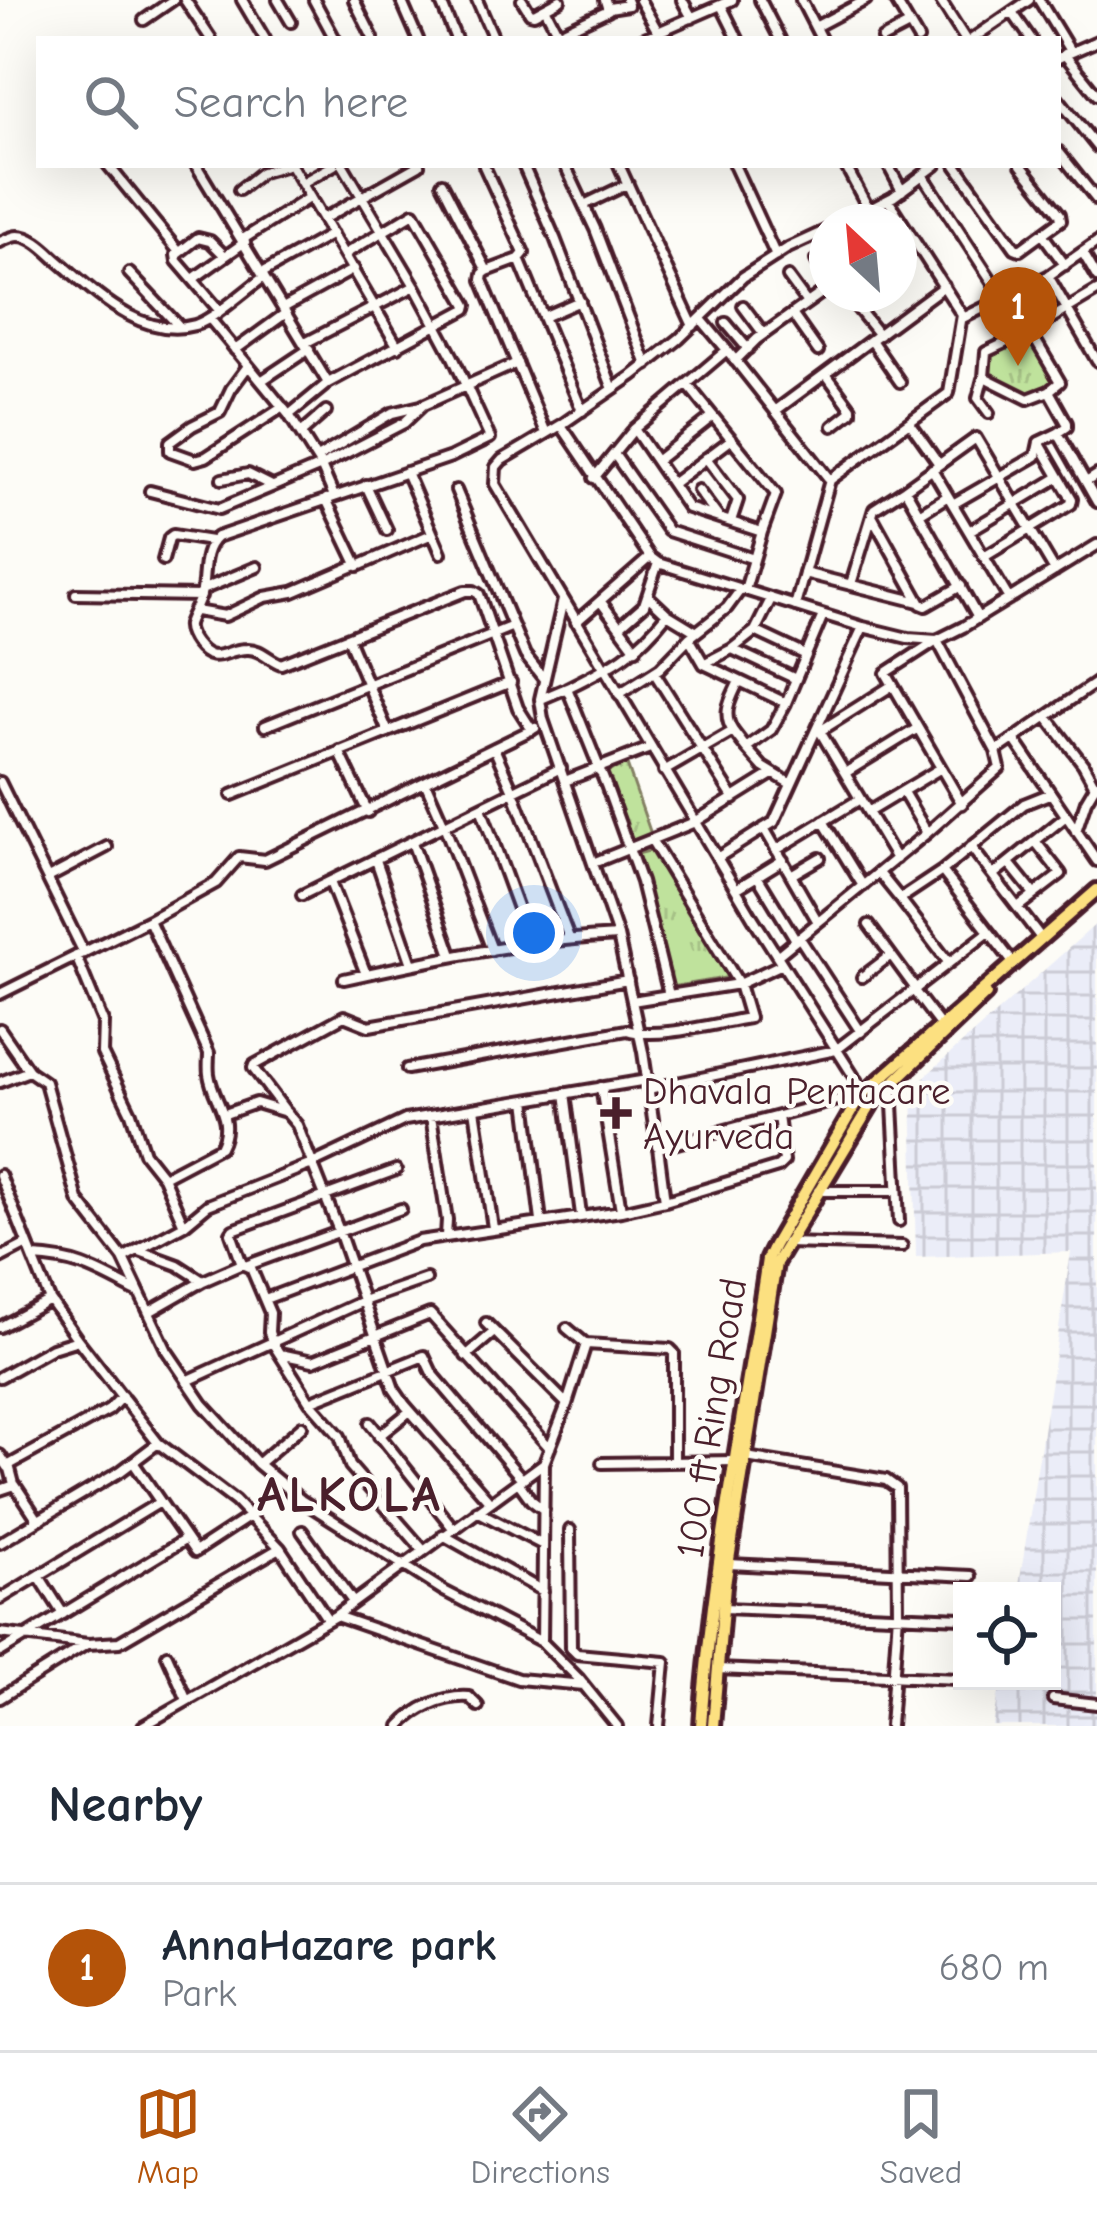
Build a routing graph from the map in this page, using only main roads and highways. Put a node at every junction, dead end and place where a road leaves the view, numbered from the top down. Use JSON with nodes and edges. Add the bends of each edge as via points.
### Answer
{"nodes":[{"id":1,"x":1097,"y":894,"type":"edge"},
{"id":2,"x":1014,"y":964,"type":"junction"},
{"id":3,"x":866,"y":1097,"type":"junction"},
{"id":4,"x":740,"y":1459,"type":"junction"},
{"id":5,"x":701,"y":1726,"type":"edge"},
{"id":6,"x":713,"y":1726,"type":"edge"}],
"edges":[{"from":1,"to":2,"type":"main road","name":"100 ft Ring Road"},
{"from":1,"to":2,"type":"main road","name":"100 ft Ring Road"},
{"from":2,"to":3,"type":"main road","name":"100 ft Ring Road"},
{"from":2,"to":3,"type":"main road","name":"100 ft Ring Road","via":[[892,1083]]},
{"from":3,"to":4,"type":"main road","name":"100 ft Ring Road","via":[[776,1263]]},
{"from":3,"to":4,"type":"main road","name":"100 ft Ring Road","via":[[767,1259]]},
{"from":4,"to":5,"type":"main road","name":"100 ft Ring Road"},
{"from":4,"to":6,"type":"main road","name":"100 ft Ring Road"}]}
